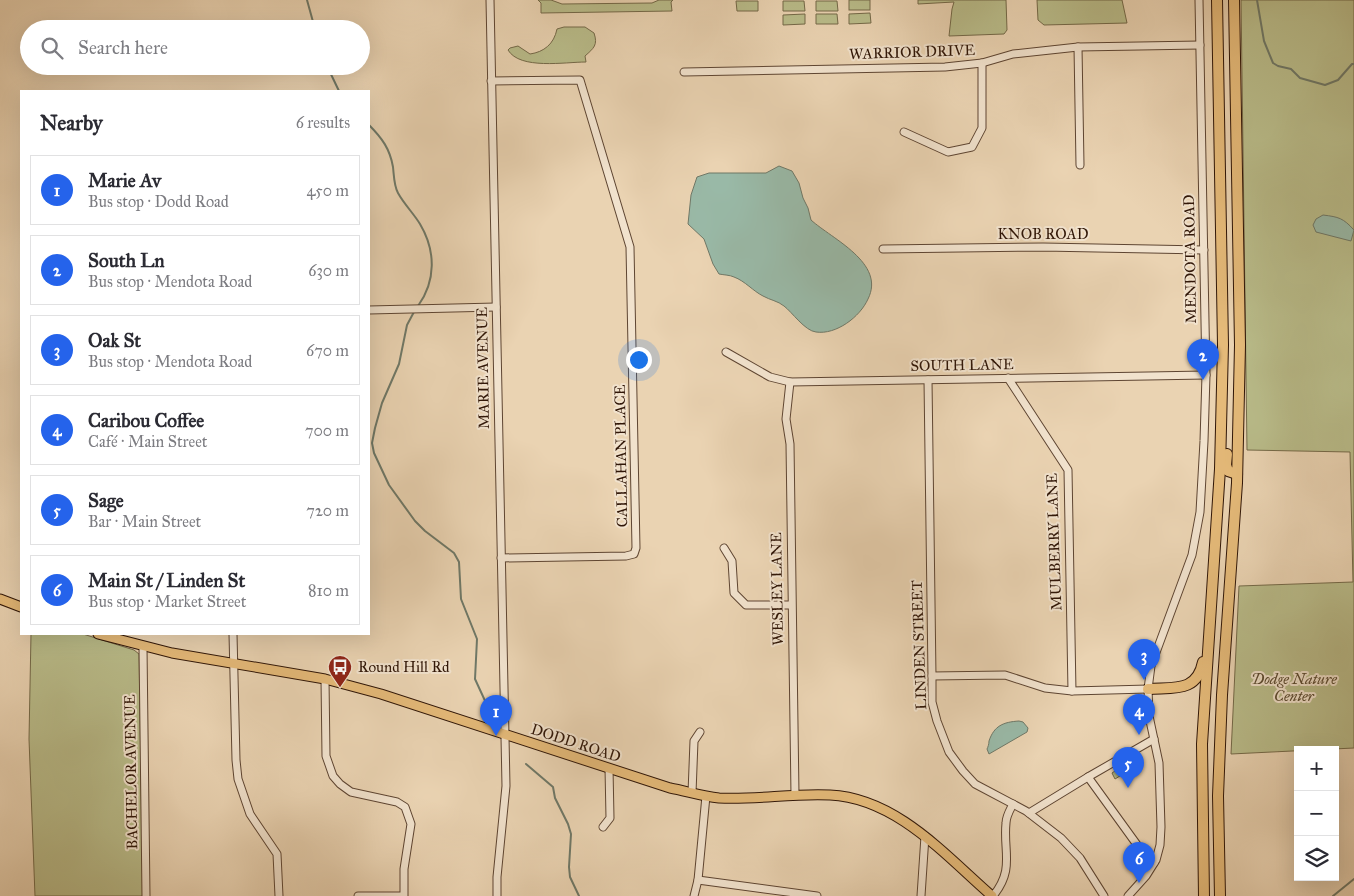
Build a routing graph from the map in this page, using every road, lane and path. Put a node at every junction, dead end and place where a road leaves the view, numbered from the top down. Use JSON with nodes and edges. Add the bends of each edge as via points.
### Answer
{"nodes":[{"id":1,"x":490,"y":0,"type":"edge"},
{"id":2,"x":1199,"y":0,"type":"edge"},
{"id":3,"x":1217,"y":0,"type":"edge"},
{"id":4,"x":1234,"y":0,"type":"edge"},
{"id":5,"x":1200,"y":45,"type":"junction"},
{"id":6,"x":1078,"y":47,"type":"junction"},
{"id":7,"x":982,"y":63,"type":"junction"},
{"id":8,"x":684,"y":72,"type":"dead end"},
{"id":9,"x":491,"y":81,"type":"junction"},
{"id":10,"x":904,"y":132,"type":"dead end"},
{"id":11,"x":1080,"y":165,"type":"dead end"},
{"id":12,"x":883,"y":249,"type":"dead end"},
{"id":13,"x":1204,"y":250,"type":"junction"},
{"id":14,"x":496,"y":308,"type":"junction"},
{"id":15,"x":370,"y":310,"type":"edge"},
{"id":16,"x":726,"y":352,"type":"dead end"},
{"id":17,"x":1206,"y":375,"type":"junction"},
{"id":18,"x":1008,"y":378,"type":"junction"},
{"id":19,"x":928,"y":380,"type":"junction"},
{"id":20,"x":1222,"y":381,"type":"junction"},
{"id":21,"x":790,"y":382,"type":"junction"},
{"id":22,"x":1237,"y":474,"type":"junction"},
{"id":23,"x":724,"y":548,"type":"dead end"},
{"id":24,"x":501,"y":558,"type":"junction"},
{"id":25,"x":0,"y":599,"type":"edge"},
{"id":26,"x":791,"y":605,"type":"junction"},
{"id":27,"x":20,"y":607,"type":"edge"},
{"id":28,"x":101,"y":635,"type":"edge"},
{"id":29,"x":233,"y":635,"type":"edge"},
{"id":30,"x":1208,"y":639,"type":"junction"},
{"id":31,"x":143,"y":647,"type":"junction"},
{"id":32,"x":233,"y":664,"type":"junction"},
{"id":33,"x":932,"y":676,"type":"junction"},
{"id":34,"x":324,"y":679,"type":"junction"},
{"id":35,"x":1148,"y":689,"type":"junction"},
{"id":36,"x":1072,"y":691,"type":"junction"},
{"id":37,"x":700,"y":732,"type":"dead end"},
{"id":38,"x":505,"y":734,"type":"junction"},
{"id":39,"x":1154,"y":739,"type":"junction"},
{"id":40,"x":609,"y":768,"type":"junction"},
{"id":41,"x":1088,"y":777,"type":"junction"},
{"id":42,"x":692,"y":793,"type":"junction"},
{"id":43,"x":795,"y":795,"type":"junction"},
{"id":44,"x":706,"y":796,"type":"junction"},
{"id":45,"x":1013,"y":804,"type":"junction"},
{"id":46,"x":1030,"y":813,"type":"junction"},
{"id":47,"x":603,"y":827,"type":"dead end"},
{"id":48,"x":925,"y":836,"type":"junction"},
{"id":49,"x":1154,"y":863,"type":"junction"},
{"id":50,"x":698,"y":880,"type":"junction"},
{"id":51,"x":146,"y":896,"type":"edge"},
{"id":52,"x":279,"y":896,"type":"edge"},
{"id":53,"x":358,"y":896,"type":"edge"},
{"id":54,"x":404,"y":896,"type":"edge"},
{"id":55,"x":497,"y":896,"type":"edge"},
{"id":56,"x":694,"y":896,"type":"edge"},
{"id":57,"x":817,"y":896,"type":"edge"},
{"id":58,"x":921,"y":896,"type":"edge"},
{"id":59,"x":993,"y":896,"type":"edge"},
{"id":60,"x":1104,"y":896,"type":"edge"},
{"id":61,"x":1128,"y":896,"type":"edge"},
{"id":62,"x":1204,"y":896,"type":"edge"},
{"id":63,"x":1220,"y":896,"type":"edge"}],
"edges":[{"from":1,"to":9,"type":"street","name":"MARIE AVENUE"},
{"from":2,"to":5,"type":"street","name":"MENDOTA ROAD"},
{"from":3,"to":20,"type":"highway"},
{"from":4,"to":22,"type":"highway","via":[[1240,345]]},
{"from":5,"to":6,"type":"street","name":"WARRIOR DRIVE"},
{"from":5,"to":13,"type":"street","name":"MENDOTA ROAD"},
{"from":6,"to":7,"type":"street","name":"WARRIOR DRIVE","via":[[1012,54]]},
{"from":6,"to":11,"type":"street"},
{"from":7,"to":8,"type":"street","name":"WARRIOR DRIVE","via":[[945,67]]},
{"from":7,"to":10,"type":"street","via":[[982,128],[972,147],[948,152]]},
{"from":9,"to":14,"type":"street","name":"MARIE AVENUE"},
{"from":9,"to":24,"type":"street","name":"CALLAHAN PLACE","via":[[580,80],[630,247],[634,554]]},
{"from":12,"to":13,"type":"street","name":"KNOB ROAD"},
{"from":13,"to":17,"type":"street","name":"MENDOTA ROAD"},
{"from":14,"to":15,"type":"street"},
{"from":14,"to":24,"type":"street","name":"MARIE AVENUE"},
{"from":16,"to":21,"type":"street","name":"SOUTH LANE","via":[[770,377]]},
{"from":17,"to":18,"type":"street","name":"SOUTH LANE"},
{"from":17,"to":35,"type":"street","name":"MENDOTA ROAD","via":[[1200,512],[1192,555],[1157,646]]},
{"from":18,"to":19,"type":"street","name":"SOUTH LANE"},
{"from":18,"to":36,"type":"street","name":"MULBERRY LANE","via":[[1068,470]]},
{"from":19,"to":21,"type":"street","name":"SOUTH LANE"},
{"from":19,"to":33,"type":"street","name":"LINDEN STREET"},
{"from":20,"to":22,"type":"highway","via":[[1226,465],[1228,471]]},
{"from":20,"to":30,"type":"highway","via":[[1220,469]]},
{"from":21,"to":26,"type":"street","name":"WESLEY LANE","via":[[786,420],[790,444]]},
{"from":22,"to":63,"type":"highway","via":[[1222,695],[1218,795]]},
{"from":23,"to":26,"type":"street","via":[[732,561],[734,593],[746,605]]},
{"from":24,"to":38,"type":"street","name":"MARIE AVENUE"},
{"from":25,"to":27,"type":"main road"},
{"from":26,"to":43,"type":"street","name":"WESLEY LANE"},
{"from":28,"to":31,"type":"main road","name":"DODD ROAD"},
{"from":29,"to":32,"type":"street"},
{"from":30,"to":35,"type":"highway","via":[[1202,671],[1196,679],[1179,688]]},
{"from":30,"to":62,"type":"highway","via":[[1202,744]]},
{"from":31,"to":32,"type":"main road","name":"DODD ROAD"},
{"from":31,"to":51,"type":"street","name":"BACHELOR AVENUE"},
{"from":32,"to":34,"type":"main road","name":"DODD ROAD"},
{"from":32,"to":52,"type":"street","via":[[238,779],[250,814],[277,854]]},
{"from":33,"to":36,"type":"street","via":[[1005,674],[1045,688]]},
{"from":33,"to":45,"type":"street","name":"LINDEN STREET","via":[[934,711],[948,752],[975,784]]},
{"from":34,"to":38,"type":"main road","name":"DODD ROAD"},
{"from":34,"to":54,"type":"street","via":[[326,756],[333,776],[350,792],[397,802],[405,807],[411,824],[404,869]]},
{"from":35,"to":36,"type":"street"},
{"from":35,"to":39,"type":"street","name":"MENDOTA ROAD"},
{"from":37,"to":42,"type":"street","via":[[694,741]]},
{"from":38,"to":40,"type":"main road","name":"DODD ROAD"},
{"from":38,"to":55,"type":"street","name":"MARIE AVENUE","via":[[506,786]]},
{"from":39,"to":41,"type":"street"},
{"from":39,"to":49,"type":"street","name":"MENDOTA ROAD","via":[[1159,763],[1161,827]]},
{"from":40,"to":42,"type":"main road","name":"DODD ROAD"},
{"from":40,"to":47,"type":"street","via":[[610,818]]},
{"from":41,"to":46,"type":"street"},
{"from":41,"to":49,"type":"street","via":[[1143,853]]},
{"from":42,"to":44,"type":"main road","name":"DODD ROAD"},
{"from":43,"to":44,"type":"main road","name":"DODD ROAD"},
{"from":43,"to":48,"type":"main road","name":"DODD ROAD","via":[[832,795],[866,802],[896,815]]},
{"from":44,"to":50,"type":"street"},
{"from":45,"to":46,"type":"street","name":"LINDEN STREET"},
{"from":45,"to":59,"type":"street","via":[[1006,823],[1008,859],[1005,873]]},
{"from":46,"to":60,"type":"street","name":"LINDEN STREET","via":[[1080,858]]},
{"from":48,"to":58,"type":"street"},
{"from":48,"to":59,"type":"main road","name":"DODD ROAD"},
{"from":49,"to":61,"type":"street"},
{"from":50,"to":56,"type":"street"},
{"from":50,"to":57,"type":"street"},
{"from":53,"to":54,"type":"street"}]}
